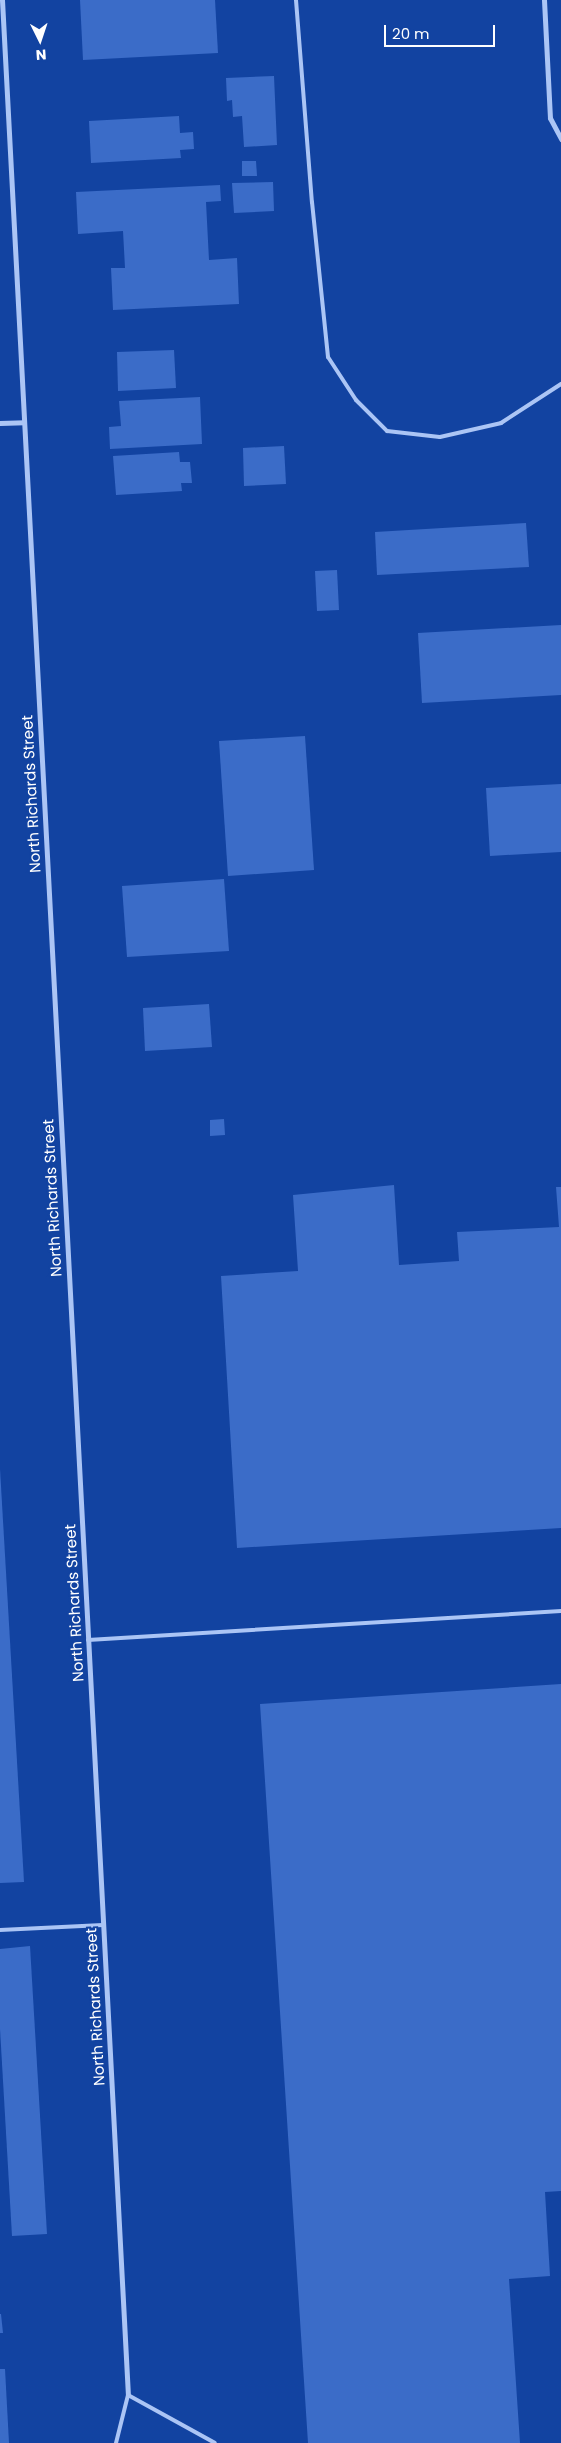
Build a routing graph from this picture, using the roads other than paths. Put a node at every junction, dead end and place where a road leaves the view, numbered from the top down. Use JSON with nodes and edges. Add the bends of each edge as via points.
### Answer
{"nodes":[{"id":1,"x":2,"y":0,"type":"edge"},
{"id":2,"x":296,"y":0,"type":"edge"},
{"id":3,"x":544,"y":0,"type":"edge"},
{"id":4,"x":561,"y":138,"type":"edge"},
{"id":5,"x":561,"y":384,"type":"edge"},
{"id":6,"x":24,"y":422,"type":"junction"},
{"id":7,"x":0,"y":423,"type":"edge"},
{"id":8,"x":561,"y":1611,"type":"edge"},
{"id":9,"x":88,"y":1640,"type":"junction"},
{"id":10,"x":103,"y":1924,"type":"junction"},
{"id":11,"x":0,"y":1930,"type":"edge"},
{"id":12,"x":128,"y":2395,"type":"junction"},
{"id":13,"x":116,"y":2443,"type":"edge"},
{"id":14,"x":215,"y":2443,"type":"edge"}],
"edges":[{"from":1,"to":6,"type":"street","name":"North Richards Street"},
{"from":2,"to":5,"type":"lane","via":[[328,357],[356,400],[386,431],[440,437],[501,423]]},
{"from":3,"to":4,"type":"street","via":[[550,118]]},
{"from":6,"to":7,"type":"street"},
{"from":6,"to":9,"type":"street","name":"North Richards Street"},
{"from":8,"to":9,"type":"lane"},
{"from":9,"to":10,"type":"street","name":"North Richards Street"},
{"from":10,"to":11,"type":"lane"},
{"from":10,"to":12,"type":"street","name":"North Richards Street"},
{"from":12,"to":13,"type":"lane"},
{"from":12,"to":14,"type":"lane"}]}
